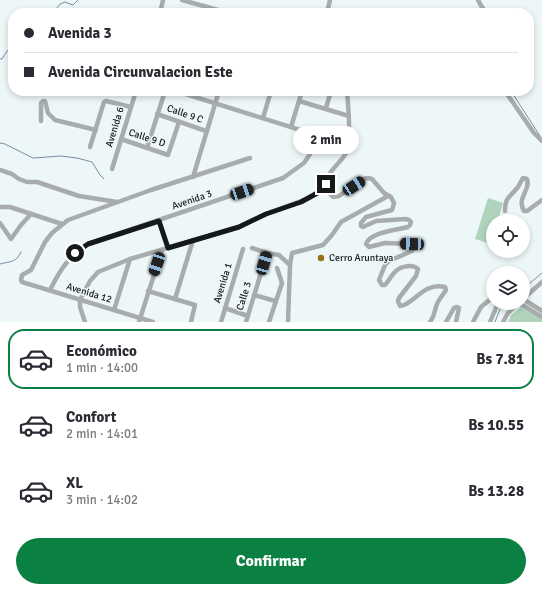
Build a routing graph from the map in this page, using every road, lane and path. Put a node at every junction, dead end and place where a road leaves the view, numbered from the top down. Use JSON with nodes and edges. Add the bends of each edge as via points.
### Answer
{"nodes":[{"id":1,"x":182,"y":0,"type":"edge"},
{"id":2,"x":211,"y":8,"type":"edge"},
{"id":3,"x":134,"y":96,"type":"edge"},
{"id":4,"x":163,"y":96,"type":"edge"},
{"id":5,"x":197,"y":96,"type":"edge"},
{"id":6,"x":217,"y":96,"type":"edge"},
{"id":7,"x":269,"y":96,"type":"edge"},
{"id":8,"x":300,"y":96,"type":"edge"},
{"id":9,"x":330,"y":96,"type":"edge"},
{"id":10,"x":347,"y":96,"type":"edge"},
{"id":11,"x":509,"y":96,"type":"edge"},
{"id":12,"x":299,"y":100,"type":"junction"},
{"id":13,"x":215,"y":103,"type":"junction"},
{"id":14,"x":131,"y":107,"type":"junction"},
{"id":15,"x":326,"y":108,"type":"junction"},
{"id":16,"x":157,"y":114,"type":"junction"},
{"id":17,"x":349,"y":116,"type":"junction"},
{"id":18,"x":263,"y":118,"type":"junction"},
{"id":19,"x":41,"y":121,"type":"dead end"},
{"id":20,"x":180,"y":122,"type":"junction"},
{"id":21,"x":291,"y":127,"type":"junction"},
{"id":22,"x":96,"y":130,"type":"junction"},
{"id":23,"x":206,"y":131,"type":"junction"},
{"id":24,"x":320,"y":136,"type":"junction"},
{"id":25,"x":121,"y":140,"type":"junction"},
{"id":26,"x":542,"y":141,"type":"edge"},
{"id":27,"x":348,"y":145,"type":"junction"},
{"id":28,"x":90,"y":148,"type":"dead end"},
{"id":29,"x":147,"y":148,"type":"junction"},
{"id":30,"x":250,"y":158,"type":"dead end"},
{"id":31,"x":112,"y":169,"type":"dead end"},
{"id":32,"x":0,"y":170,"type":"edge"},
{"id":33,"x":193,"y":177,"type":"junction"},
{"id":34,"x":326,"y":184,"type":"junction"},
{"id":35,"x":388,"y":196,"type":"junction"},
{"id":36,"x":542,"y":200,"type":"edge"},
{"id":37,"x":117,"y":202,"type":"junction"},
{"id":38,"x":0,"y":207,"type":"edge"},
{"id":39,"x":505,"y":211,"type":"dead end"},
{"id":40,"x":31,"y":214,"type":"junction"},
{"id":41,"x":159,"y":221,"type":"junction"},
{"id":42,"x":0,"y":223,"type":"edge"},
{"id":43,"x":62,"y":224,"type":"junction"},
{"id":44,"x":193,"y":240,"type":"junction"},
{"id":45,"x":168,"y":248,"type":"junction"},
{"id":46,"x":252,"y":248,"type":"dead end"},
{"id":47,"x":242,"y":249,"type":"dead end"},
{"id":48,"x":162,"y":250,"type":"junction"},
{"id":49,"x":267,"y":253,"type":"junction"},
{"id":50,"x":130,"y":259,"type":"junction"},
{"id":51,"x":290,"y":265,"type":"junction"},
{"id":52,"x":277,"y":268,"type":"dead end"},
{"id":53,"x":542,"y":282,"type":"edge"},
{"id":54,"x":50,"y":290,"type":"junction"},
{"id":55,"x":148,"y":291,"type":"junction"},
{"id":56,"x":530,"y":293,"type":"edge"},
{"id":57,"x":254,"y":294,"type":"junction"},
{"id":58,"x":176,"y":299,"type":"junction"},
{"id":59,"x":80,"y":300,"type":"junction"},
{"id":60,"x":275,"y":301,"type":"junction"},
{"id":61,"x":486,"y":303,"type":"edge"},
{"id":62,"x":530,"y":303,"type":"edge"},
{"id":63,"x":225,"y":308,"type":"junction"},
{"id":64,"x":530,"y":309,"type":"edge"},
{"id":65,"x":114,"y":310,"type":"junction"},
{"id":66,"x":495,"y":310,"type":"edge"},
{"id":67,"x":511,"y":310,"type":"edge"},
{"id":68,"x":542,"y":311,"type":"edge"},
{"id":69,"x":248,"y":316,"type":"junction"},
{"id":70,"x":542,"y":316,"type":"edge"},
{"id":71,"x":140,"y":320,"type":"edge"},
{"id":72,"x":85,"y":322,"type":"edge"},
{"id":73,"x":153,"y":322,"type":"edge"},
{"id":74,"x":191,"y":322,"type":"edge"},
{"id":75,"x":221,"y":322,"type":"edge"},
{"id":76,"x":246,"y":322,"type":"edge"},
{"id":77,"x":269,"y":322,"type":"edge"},
{"id":78,"x":288,"y":322,"type":"edge"},
{"id":79,"x":430,"y":322,"type":"edge"},
{"id":80,"x":446,"y":322,"type":"edge"},
{"id":81,"x":456,"y":322,"type":"edge"},
{"id":82,"x":473,"y":322,"type":"edge"},
{"id":83,"x":490,"y":322,"type":"edge"},
{"id":84,"x":503,"y":322,"type":"edge"}],
"edges":[{"from":1,"to":2,"type":"street"},
{"from":3,"to":14,"type":"street","name":"Avenida 6"},
{"from":4,"to":16,"type":"street"},
{"from":5,"to":13,"type":"street"},
{"from":6,"to":13,"type":"street"},
{"from":7,"to":18,"type":"street"},
{"from":8,"to":12,"type":"street"},
{"from":9,"to":15,"type":"street"},
{"from":10,"to":17,"type":"street"},
{"from":11,"to":26,"type":"street"},
{"from":12,"to":15,"type":"street"},
{"from":12,"to":21,"type":"street"},
{"from":13,"to":18,"type":"street"},
{"from":13,"to":23,"type":"street"},
{"from":14,"to":22,"type":"street","via":[[104,102]]},
{"from":14,"to":25,"type":"street","name":"Avenida 6"},
{"from":15,"to":17,"type":"street"},
{"from":16,"to":20,"type":"street","name":"Calle 9 C"},
{"from":16,"to":29,"type":"street"},
{"from":17,"to":27,"type":"street"},
{"from":18,"to":21,"type":"street"},
{"from":19,"to":22,"type":"street","via":[[41,103],[45,101],[48,113],[55,120]]},
{"from":20,"to":23,"type":"street","name":"Calle 9 C"},
{"from":20,"to":29,"type":"street","name":"Calle 9 D","via":[[168,155]]},
{"from":21,"to":24,"type":"street"},
{"from":22,"to":28,"type":"street"},
{"from":23,"to":33,"type":"street"},
{"from":24,"to":27,"type":"street"},
{"from":24,"to":41,"type":"street","name":"Avenida 3","via":[[304,163],[283,178]]},
{"from":25,"to":29,"type":"street","name":"Calle 9 D"},
{"from":25,"to":31,"type":"street","name":"Avenida 6"},
{"from":27,"to":34,"type":"street","via":[[346,153],[329,175]]},
{"from":30,"to":33,"type":"street"},
{"from":32,"to":37,"type":"street","via":[[19,179],[37,182],[79,196]]},
{"from":33,"to":37,"type":"street"},
{"from":34,"to":35,"type":"street","via":[[333,197],[368,178]]},
{"from":34,"to":44,"type":"street","via":[[321,191],[301,202],[239,227]]},
{"from":35,"to":51,"type":"street","via":[[341,222],[323,244],[292,253]]},
{"from":35,"to":79,"type":"street","via":[[394,203],[392,210],[366,217],[361,226],[376,221],[406,219],[411,222],[410,225],[371,237],[366,244],[369,248],[384,244],[414,246],[412,250],[389,261],[379,280],[382,286],[400,268],[410,266],[418,269],[416,276],[399,298],[400,306],[404,306],[429,288],[445,287],[446,290],[436,305],[435,315]]},
{"from":36,"to":39,"type":"street","via":[[524,211],[522,198],[528,182],[523,178],[518,188],[508,197]]},
{"from":37,"to":43,"type":"street"},
{"from":38,"to":40,"type":"street","via":[[10,207]]},
{"from":40,"to":42,"type":"street","via":[[10,240]]},
{"from":40,"to":43,"type":"street"},
{"from":41,"to":45,"type":"street"},
{"from":41,"to":54,"type":"street","name":"Avenida 3","via":[[88,244],[66,262]]},
{"from":43,"to":54,"type":"street","name":"Avenida 12","via":[[45,242],[31,270],[22,276],[21,280]]},
{"from":44,"to":45,"type":"street"},
{"from":44,"to":58,"type":"street"},
{"from":45,"to":48,"type":"street"},
{"from":46,"to":49,"type":"street"},
{"from":47,"to":63,"type":"street","name":"Avenida 1"},
{"from":48,"to":50,"type":"street"},
{"from":48,"to":55,"type":"street"},
{"from":49,"to":51,"type":"street","via":[[279,254]]},
{"from":49,"to":57,"type":"street","name":"Calle 3"},
{"from":50,"to":59,"type":"street","via":[[98,272]]},
{"from":50,"to":65,"type":"street"},
{"from":51,"to":78,"type":"street"},
{"from":52,"to":60,"type":"street","via":[[282,283]]},
{"from":53,"to":56,"type":"street"},
{"from":54,"to":59,"type":"street","name":"Avenida 12"},
{"from":55,"to":58,"type":"street"},
{"from":55,"to":71,"type":"street"},
{"from":57,"to":60,"type":"street"},
{"from":57,"to":69,"type":"street","name":"Calle 3"},
{"from":58,"to":74,"type":"street","via":[[195,306]]},
{"from":59,"to":65,"type":"street","name":"Avenida 12"},
{"from":59,"to":72,"type":"street"},
{"from":60,"to":77,"type":"street"},
{"from":61,"to":82,"type":"street"},
{"from":62,"to":68,"type":"street"},
{"from":63,"to":69,"type":"street"},
{"from":63,"to":75,"type":"street","name":"Avenida 1"},
{"from":64,"to":70,"type":"street"},
{"from":65,"to":71,"type":"street","name":"Avenida 12"},
{"from":66,"to":83,"type":"street"},
{"from":67,"to":84,"type":"street"},
{"from":69,"to":76,"type":"street","name":"Calle 3"},
{"from":71,"to":73,"type":"street","name":"Avenida 12"},
{"from":80,"to":81,"type":"street","via":[[457,307],[459,308]]}]}
